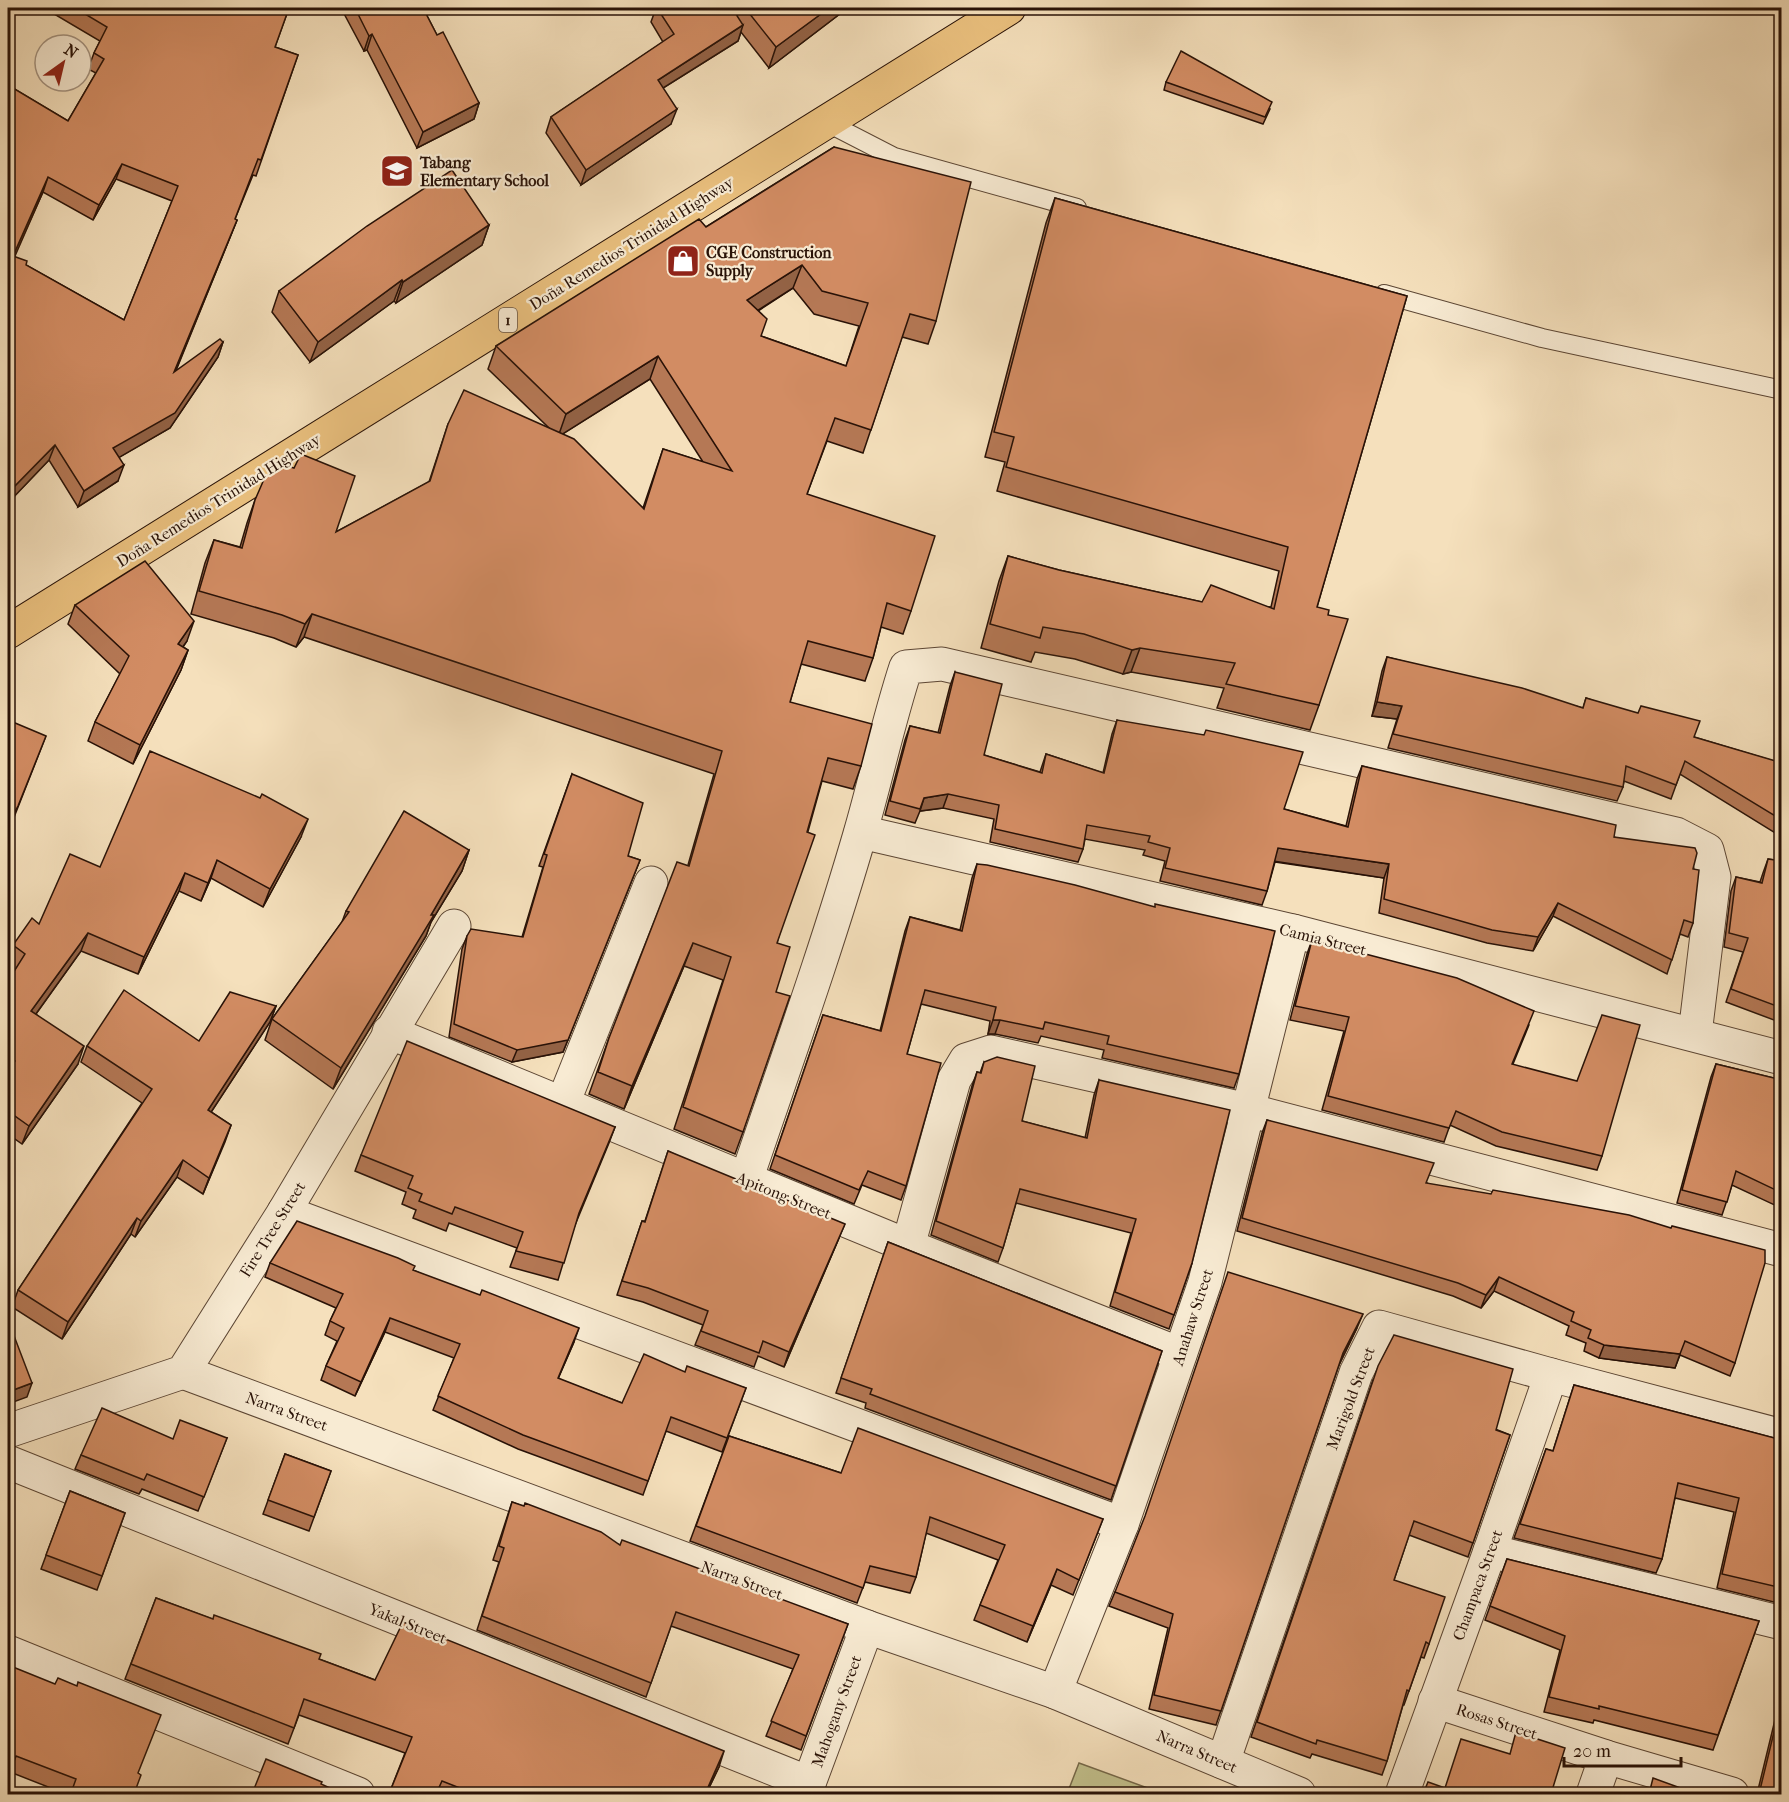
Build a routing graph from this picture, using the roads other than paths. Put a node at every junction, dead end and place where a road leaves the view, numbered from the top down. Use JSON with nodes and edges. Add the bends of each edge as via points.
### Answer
{"nodes":[{"id":1,"x":1009,"y":8,"type":"edge"},
{"id":2,"x":826,"y":122,"type":"junction"},
{"id":3,"x":1099,"y":214,"type":"edge"},
{"id":4,"x":1371,"y":290,"type":"edge"},
{"id":5,"x":1782,"y":390,"type":"edge"},
{"id":6,"x":8,"y":632,"type":"edge"},
{"id":7,"x":861,"y":832,"type":"junction"},
{"id":8,"x":651,"y":884,"type":"dead end"},
{"id":9,"x":454,"y":926,"type":"dead end"},
{"id":10,"x":1293,"y":931,"type":"junction"},
{"id":11,"x":389,"y":1032,"type":"junction"},
{"id":12,"x":1695,"y":1035,"type":"junction"},
{"id":13,"x":1782,"y":1058,"type":"edge"},
{"id":14,"x":563,"y":1103,"type":"junction"},
{"id":15,"x":1248,"y":1110,"type":"junction"},
{"id":16,"x":746,"y":1180,"type":"junction"},
{"id":17,"x":284,"y":1212,"type":"junction"},
{"id":18,"x":908,"y":1246,"type":"junction"},
{"id":19,"x":1782,"y":1250,"type":"edge"},
{"id":20,"x":1180,"y":1354,"type":"junction"},
{"id":21,"x":183,"y":1372,"type":"junction"},
{"id":22,"x":1551,"y":1375,"type":"junction"},
{"id":23,"x":8,"y":1431,"type":"edge"},
{"id":24,"x":1782,"y":1436,"type":"edge"},
{"id":25,"x":8,"y":1462,"type":"edge"},
{"id":26,"x":1122,"y":1524,"type":"junction"},
{"id":27,"x":1490,"y":1551,"type":"junction"},
{"id":28,"x":1782,"y":1623,"type":"edge"},
{"id":29,"x":867,"y":1627,"type":"junction"},
{"id":30,"x":8,"y":1652,"type":"edge"},
{"id":31,"x":1055,"y":1692,"type":"junction"},
{"id":32,"x":1435,"y":1701,"type":"junction"},
{"id":33,"x":1606,"y":1756,"type":"junction"},
{"id":34,"x":1224,"y":1762,"type":"junction"},
{"id":35,"x":807,"y":1789,"type":"edge"},
{"id":36,"x":358,"y":1794,"type":"edge"},
{"id":37,"x":1299,"y":1794,"type":"edge"},
{"id":38,"x":1402,"y":1794,"type":"edge"},
{"id":39,"x":1593,"y":1794,"type":"edge"},
{"id":40,"x":1732,"y":1794,"type":"edge"}],
"edges":[{"from":1,"to":2,"type":"highway","name":"Doña Remedios Trinidad Highway","number":"1"},
{"from":2,"to":3,"type":"lane","via":[[894,157]]},
{"from":2,"to":6,"type":"highway","name":"Doña Remedios Trinidad Highway","number":"1"},
{"from":4,"to":5,"type":"lane","via":[[1542,338]]},
{"from":7,"to":10,"type":"street","name":"Camia Street"},
{"from":7,"to":12,"type":"street","via":[[906,667],[942,664],[1676,834],[1707,850],[1714,877]]},
{"from":7,"to":16,"type":"street"},
{"from":8,"to":14,"type":"street"},
{"from":9,"to":11,"type":"street","name":"Fire Tree Street"},
{"from":10,"to":12,"type":"street","name":"Camia Street"},
{"from":10,"to":15,"type":"street","name":"Anahaw Street"},
{"from":11,"to":14,"type":"street","name":"Apitong Street"},
{"from":11,"to":17,"type":"street","name":"Fire Tree Street"},
{"from":12,"to":13,"type":"street","name":"Camia Street"},
{"from":14,"to":16,"type":"street","name":"Apitong Street"},
{"from":15,"to":18,"type":"street","via":[[991,1052],[966,1060],[954,1080]]},
{"from":15,"to":19,"type":"street"},
{"from":15,"to":20,"type":"street","name":"Anahaw Street","via":[[1205,1282]]},
{"from":16,"to":18,"type":"street","name":"Apitong Street"},
{"from":17,"to":21,"type":"street","name":"Fire Tree Street"},
{"from":17,"to":26,"type":"street"},
{"from":18,"to":20,"type":"street","name":"Apitong Street"},
{"from":20,"to":26,"type":"street","name":"Anahaw Street"},
{"from":21,"to":23,"type":"street"},
{"from":21,"to":29,"type":"street","name":"Narra Street"},
{"from":22,"to":24,"type":"street","name":"Marigold Street"},
{"from":22,"to":27,"type":"street","name":"Champaca Street"},
{"from":22,"to":34,"type":"street","name":"Marigold Street","via":[[1378,1327],[1356,1373]]},
{"from":25,"to":35,"type":"street","name":"Yakal Street"},
{"from":26,"to":31,"type":"street","name":"Anahaw Street"},
{"from":27,"to":28,"type":"street"},
{"from":27,"to":32,"type":"street","name":"Champaca Street"},
{"from":29,"to":31,"type":"street","name":"Narra Street"},
{"from":29,"to":35,"type":"street","name":"Mahogany Street"},
{"from":30,"to":36,"type":"street"},
{"from":31,"to":34,"type":"street","name":"Narra Street"},
{"from":32,"to":33,"type":"street","name":"Rosas Street"},
{"from":32,"to":38,"type":"street","name":"Champaca Street"},
{"from":33,"to":39,"type":"street"},
{"from":33,"to":40,"type":"street","name":"Rosas Street"},
{"from":34,"to":37,"type":"street","name":"Narra Street"}]}
